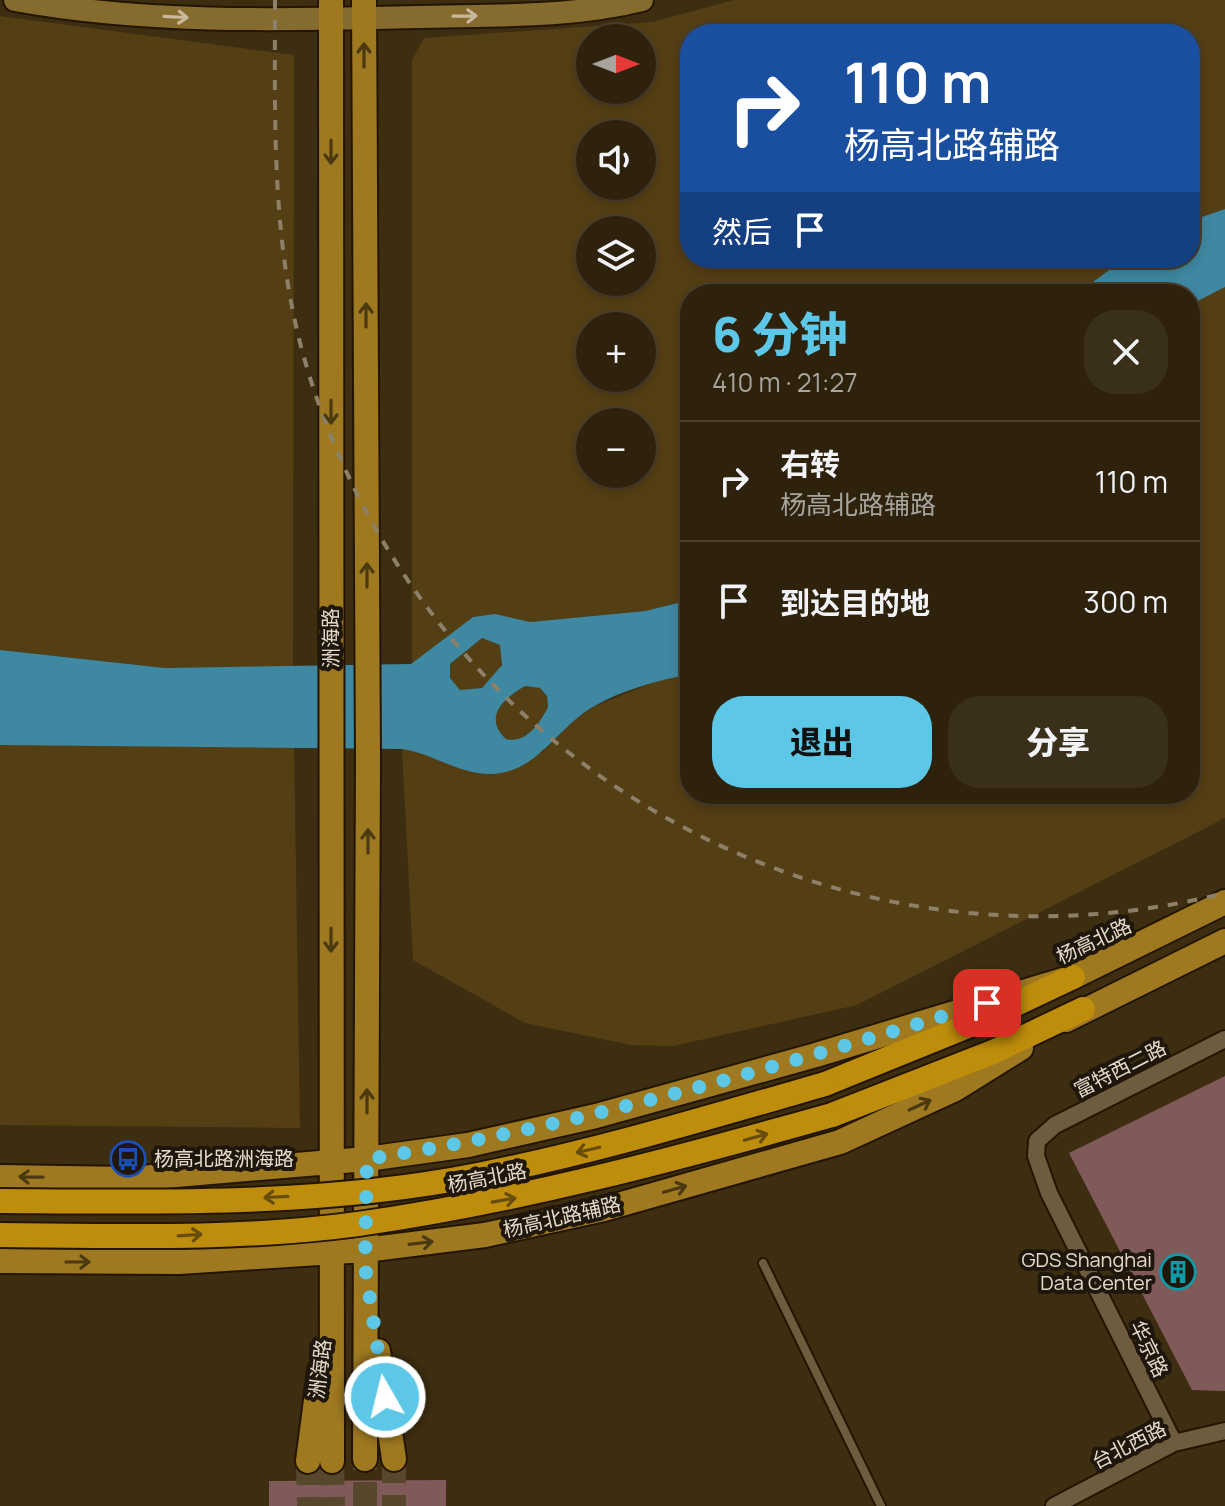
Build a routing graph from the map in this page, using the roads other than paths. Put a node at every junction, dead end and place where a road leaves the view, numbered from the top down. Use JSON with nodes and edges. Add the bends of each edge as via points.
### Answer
{"nodes":[{"id":1,"x":15,"y":0,"type":"edge"},
{"id":2,"x":642,"y":0,"type":"edge"},
{"id":3,"x":331,"y":9,"type":"edge"},
{"id":4,"x":364,"y":9,"type":"edge"},
{"id":5,"x":1225,"y":902,"type":"edge"},
{"id":6,"x":1225,"y":941,"type":"edge"},
{"id":7,"x":1073,"y":977,"type":"junction"},
{"id":8,"x":1083,"y":1009,"type":"junction"},
{"id":9,"x":1225,"y":1039,"type":"edge"},
{"id":10,"x":1037,"y":1141,"type":"joint"},
{"id":11,"x":367,"y":1159,"type":"junction"},
{"id":12,"x":332,"y":1162,"type":"junction"},
{"id":13,"x":0,"y":1177,"type":"edge"},
{"id":14,"x":0,"y":1201,"type":"edge"},
{"id":15,"x":0,"y":1235,"type":"edge"},
{"id":16,"x":0,"y":1261,"type":"edge"},
{"id":17,"x":366,"y":1262,"type":"junction"},
{"id":18,"x":763,"y":1263,"type":"dead end"},
{"id":19,"x":332,"y":1264,"type":"junction"},
{"id":20,"x":1225,"y":1431,"type":"edge"},
{"id":21,"x":1174,"y":1443,"type":"junction"},
{"id":22,"x":365,"y":1459,"type":"tunnel mouth"},
{"id":23,"x":394,"y":1459,"type":"tunnel mouth"},
{"id":24,"x":320,"y":1461,"type":"tunnel mouth"},
{"id":25,"x":881,"y":1506,"type":"edge"},
{"id":26,"x":1054,"y":1506,"type":"edge"}],
"edges":[{"from":1,"to":3,"type":"street","one_way":true,"via":[[173,18]]},
{"from":4,"to":2,"type":"street","one_way":true,"via":[[522,15]]},
{"from":3,"to":4,"type":"street"},
{"from":3,"to":12,"type":"main road","name":"洲海路","one_way":true},
{"from":11,"to":4,"type":"main road","name":"洲海路","one_way":true},
{"from":5,"to":7,"type":"main road","name":"杨高北路"},
{"from":6,"to":8,"type":"main road","name":"杨高北路"},
{"from":7,"to":11,"type":"main road","via":[[596,1116],[468,1145]]},
{"from":7,"to":14,"type":"highway","name":"杨高北路","one_way":true,"bridge":true,"via":[[825,1084],[622,1142],[477,1176],[343,1193],[181,1202]]},
{"from":15,"to":8,"type":"highway","name":"杨高北路","one_way":true,"bridge":true,"via":[[177,1236],[355,1224],[509,1200],[832,1115],[993,1052]]},
{"from":17,"to":8,"type":"main road","name":"杨高北路辅路","one_way":true,"via":[[604,1209],[840,1142],[955,1089]]},
{"from":9,"to":10,"type":"street","name":"富特西二路","via":[[1055,1125]]},
{"from":10,"to":21,"type":"street","name":"华京路","via":[[1036,1156],[1049,1193]]},
{"from":11,"to":12,"type":"main road"},
{"from":11,"to":17,"type":"main road","name":"洲海路"},
{"from":12,"to":13,"type":"main road","one_way":true,"via":[[129,1179]]},
{"from":12,"to":19,"type":"main road","name":"洲海路"},
{"from":16,"to":19,"type":"main road","name":"杨高北路辅路","one_way":true},
{"from":17,"to":19,"type":"main road","name":"杨高北路辅路"},
{"from":17,"to":22,"type":"main road","name":"洲海路"},
{"from":17,"to":23,"type":"main road","name":"洲海路"},
{"from":18,"to":25,"type":"lane"},
{"from":19,"to":24,"type":"main road","name":"洲海路"},
{"from":20,"to":21,"type":"street","name":"台北西路"},
{"from":21,"to":26,"type":"street","name":"台北西路"}]}
